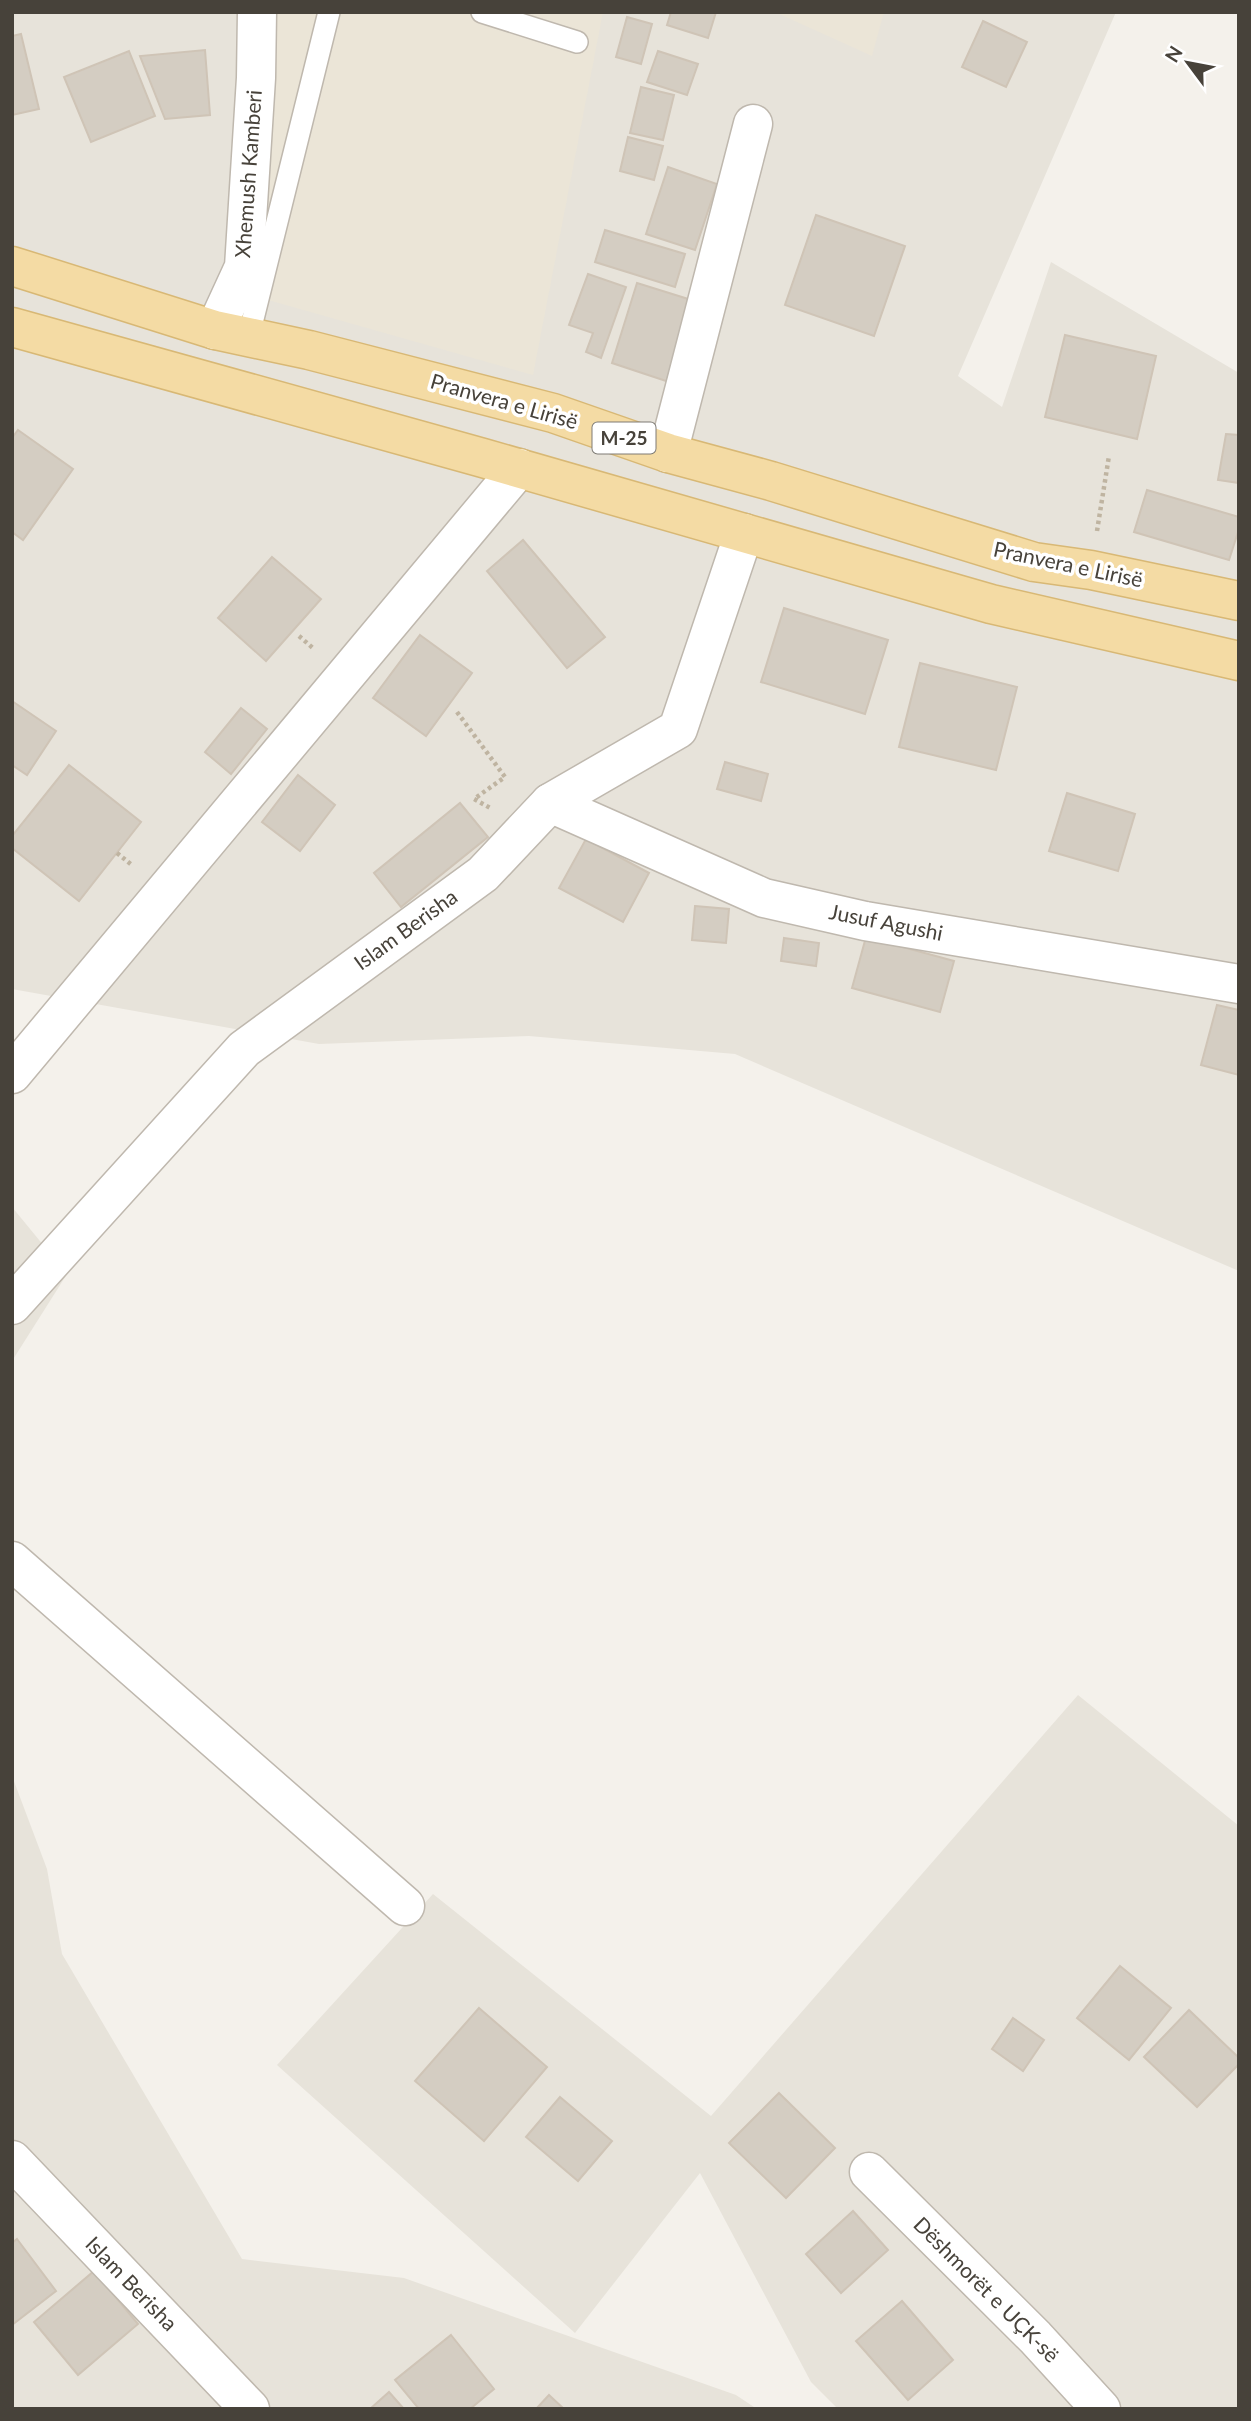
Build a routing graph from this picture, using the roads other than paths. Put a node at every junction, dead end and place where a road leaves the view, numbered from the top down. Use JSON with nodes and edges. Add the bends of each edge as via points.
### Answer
{"nodes":[{"id":1,"x":257,"y":12,"type":"edge"},
{"id":2,"x":329,"y":12,"type":"edge"},
{"id":3,"x":482,"y":12,"type":"edge"},
{"id":4,"x":577,"y":42,"type":"dead end"},
{"id":5,"x":753,"y":124,"type":"dead end"},
{"id":6,"x":12,"y":266,"type":"edge"},
{"id":7,"x":12,"y":327,"type":"edge"},
{"id":8,"x":231,"y":334,"type":"junction"},
{"id":9,"x":668,"y":453,"type":"junction"},
{"id":10,"x":519,"y":468,"type":"junction"},
{"id":11,"x":744,"y":533,"type":"junction"},
{"id":12,"x":1239,"y":601,"type":"edge"},
{"id":13,"x":1239,"y":662,"type":"edge"},
{"id":14,"x":539,"y":816,"type":"junction"},
{"id":15,"x":1239,"y":984,"type":"edge"},
{"id":16,"x":12,"y":1074,"type":"edge"},
{"id":17,"x":12,"y":1306,"type":"edge"},
{"id":18,"x":12,"y":1561,"type":"edge"},
{"id":19,"x":405,"y":1906,"type":"dead end"},
{"id":20,"x":12,"y":2160,"type":"edge"},
{"id":21,"x":869,"y":2172,"type":"dead end"},
{"id":22,"x":250,"y":2409,"type":"edge"},
{"id":23,"x":1101,"y":2409,"type":"edge"}],
"edges":[{"from":1,"to":8,"type":"street","name":"Xhemush Kamberi","via":[[244,267]]},
{"from":2,"to":8,"type":"lane"},
{"from":3,"to":4,"type":"lane"},
{"from":5,"to":9,"type":"street"},
{"from":6,"to":8,"type":"main road","name":"Pranvera e Lirisë","number":"M-25"},
{"from":7,"to":10,"type":"main road"},
{"from":8,"to":9,"type":"main road","name":"Pranvera e Lirisë","number":"M-25","via":[[553,414]]},
{"from":9,"to":12,"type":"main road","name":"Pranvera e Lirisë","number":"M-25","via":[[1034,562]]},
{"from":10,"to":11,"type":"main road"},
{"from":10,"to":16,"type":"street"},
{"from":11,"to":13,"type":"main road","via":[[991,604]]},
{"from":11,"to":14,"type":"street","name":"Islam Berisha","via":[[678,729]]},
{"from":14,"to":15,"type":"street","name":"Jusuf Agushi","via":[[764,898],[866,921]]},
{"from":14,"to":17,"type":"street","name":"Islam Berisha","via":[[483,874],[244,1049]]},
{"from":18,"to":19,"type":"street"},
{"from":20,"to":22,"type":"street","name":"Islam Berisha"},
{"from":21,"to":23,"type":"street","name":"Dëshmorët e UÇK-së"}]}
